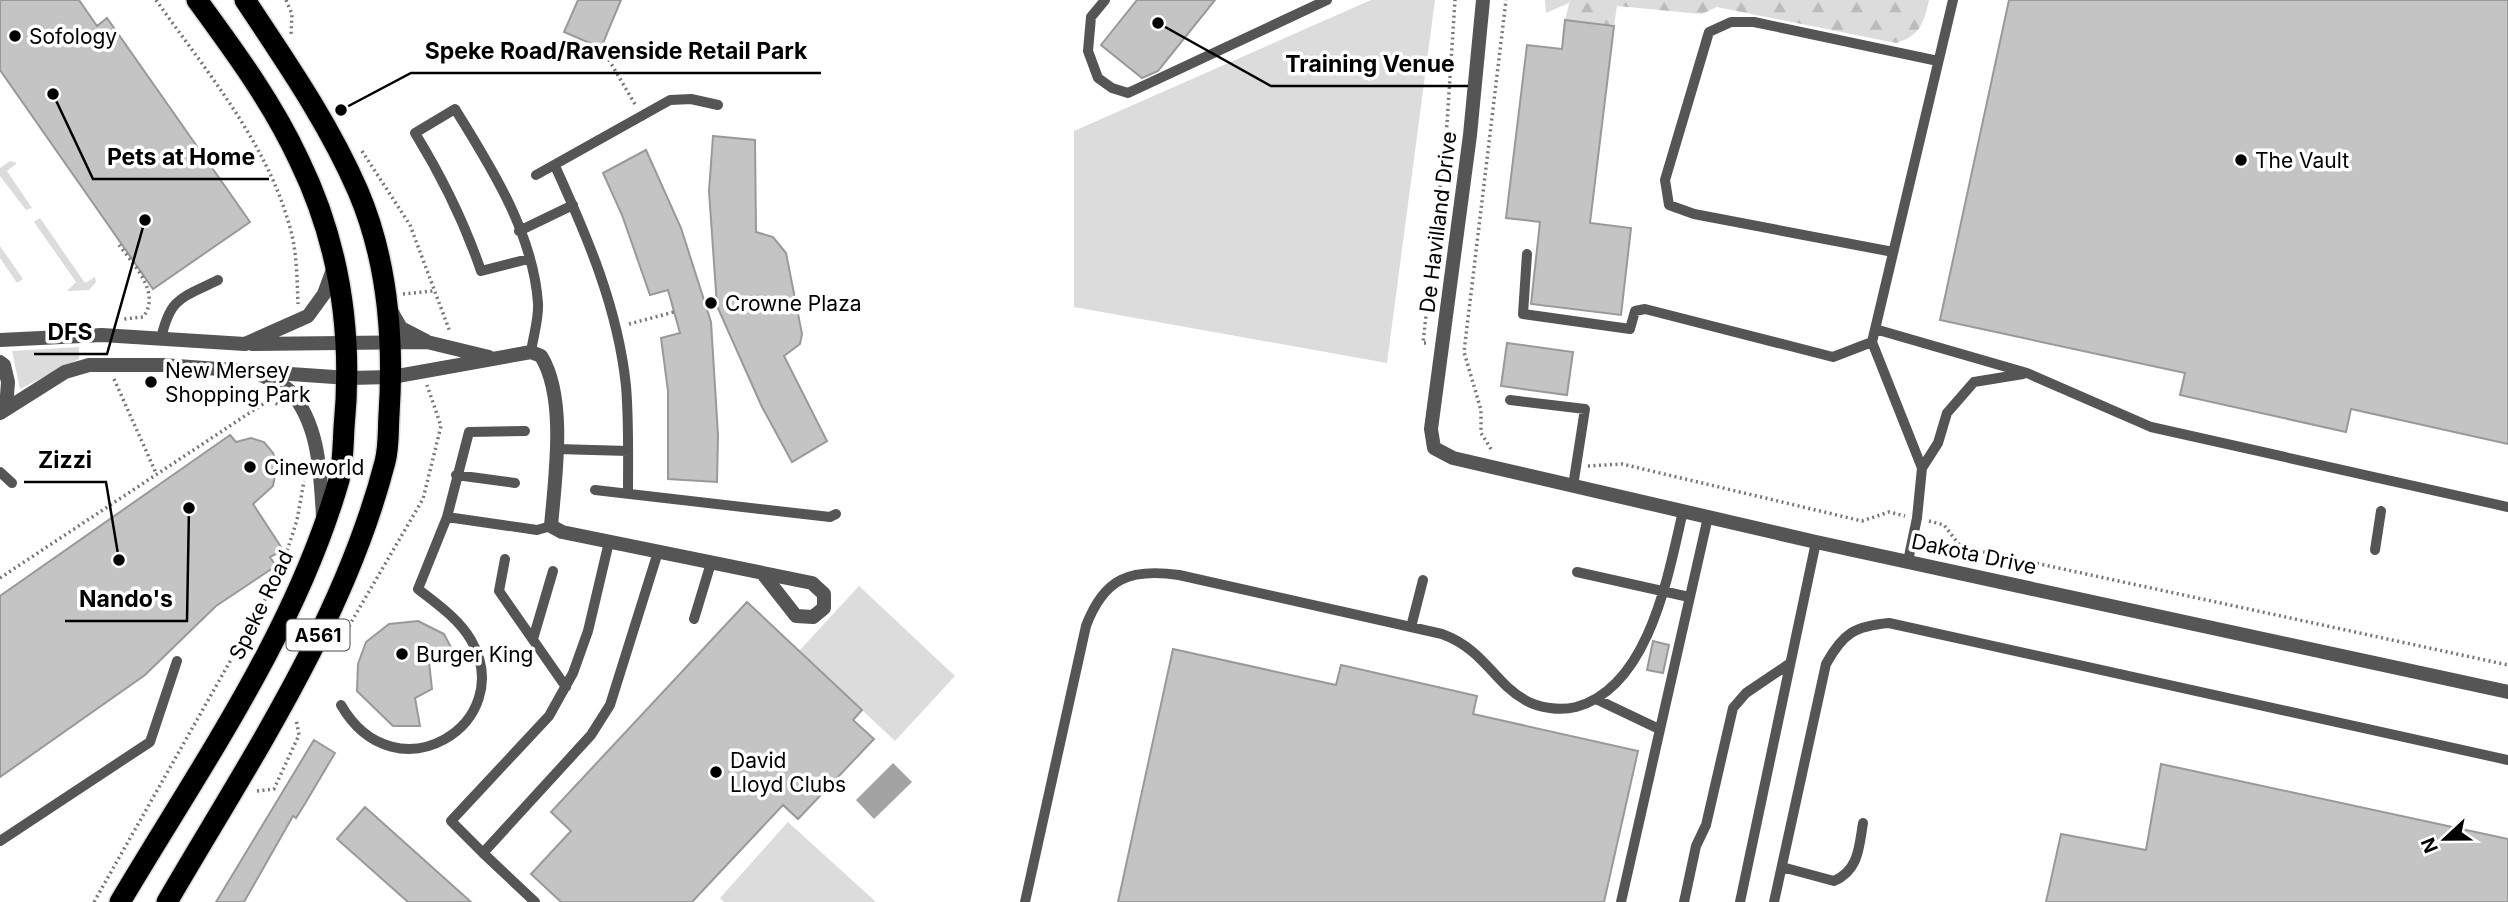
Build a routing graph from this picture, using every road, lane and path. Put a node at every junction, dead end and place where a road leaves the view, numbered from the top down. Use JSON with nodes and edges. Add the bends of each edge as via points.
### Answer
{"nodes":[{"id":1,"x":156,"y":0,"type":"edge"},
{"id":2,"x":197,"y":0,"type":"edge"},
{"id":3,"x":245,"y":0,"type":"edge"},
{"id":4,"x":286,"y":0,"type":"edge"},
{"id":5,"x":1105,"y":0,"type":"edge"},
{"id":6,"x":1327,"y":0,"type":"edge"},
{"id":7,"x":1455,"y":0,"type":"edge"},
{"id":8,"x":1483,"y":0,"type":"edge"},
{"id":9,"x":1506,"y":0,"type":"edge"},
{"id":10,"x":1953,"y":0,"type":"edge"},
{"id":11,"x":290,"y":38,"type":"dead end"},
{"id":12,"x":607,"y":55,"type":"dead end"},
{"id":13,"x":1938,"y":61,"type":"junction"},
{"id":14,"x":718,"y":105,"type":"dead end"},
{"id":15,"x":640,"y":114,"type":"junction"},
{"id":16,"x":555,"y":166,"type":"junction"},
{"id":17,"x":536,"y":175,"type":"dead end"},
{"id":18,"x":573,"y":205,"type":"junction"},
{"id":19,"x":519,"y":231,"type":"junction"},
{"id":20,"x":119,"y":244,"type":"dead end"},
{"id":21,"x":1893,"y":252,"type":"junction"},
{"id":22,"x":1527,"y":254,"type":"dead end"},
{"id":23,"x":528,"y":259,"type":"junction"},
{"id":24,"x":335,"y":263,"type":"junction"},
{"id":25,"x":218,"y":280,"type":"dead end"},
{"id":26,"x":387,"y":305,"type":"junction"},
{"id":27,"x":298,"y":306,"type":"dead end"},
{"id":28,"x":674,"y":312,"type":"dead end"},
{"id":29,"x":120,"y":319,"type":"dead end"},
{"id":30,"x":615,"y":327,"type":"junction"},
{"id":31,"x":1875,"y":329,"type":"junction"},
{"id":32,"x":161,"y":339,"type":"junction"},
{"id":33,"x":0,"y":340,"type":"edge"},
{"id":34,"x":390,"y":342,"type":"junction"},
{"id":35,"x":426,"y":342,"type":"junction"},
{"id":36,"x":1423,"y":342,"type":"dead end"},
{"id":37,"x":1872,"y":342,"type":"junction"},
{"id":38,"x":245,"y":344,"type":"junction"},
{"id":39,"x":348,"y":345,"type":"junction"},
{"id":40,"x":531,"y":352,"type":"junction"},
{"id":41,"x":493,"y":358,"type":"junction"},
{"id":42,"x":0,"y":362,"type":"edge"},
{"id":43,"x":113,"y":364,"type":"junction"},
{"id":44,"x":254,"y":371,"type":"junction"},
{"id":45,"x":2026,"y":373,"type":"junction"},
{"id":46,"x":392,"y":377,"type":"junction"},
{"id":47,"x":349,"y":378,"type":"junction"},
{"id":48,"x":1510,"y":400,"type":"dead end"},
{"id":49,"x":285,"y":408,"type":"dead end"},
{"id":50,"x":3,"y":411,"type":"edge"},
{"id":51,"x":525,"y":431,"type":"dead end"},
{"id":52,"x":1434,"y":448,"type":"joint"},
{"id":53,"x":557,"y":449,"type":"junction"},
{"id":54,"x":628,"y":451,"type":"junction"},
{"id":55,"x":1500,"y":451,"type":"dead end"},
{"id":56,"x":1578,"y":467,"type":"junction"},
{"id":57,"x":1923,"y":468,"type":"junction"},
{"id":58,"x":0,"y":472,"type":"edge"},
{"id":59,"x":156,"y":473,"type":"junction"},
{"id":60,"x":305,"y":475,"type":"dead end"},
{"id":61,"x":456,"y":475,"type":"junction"},
{"id":62,"x":515,"y":482,"type":"dead end"},
{"id":63,"x":12,"y":483,"type":"dead end"},
{"id":64,"x":1573,"y":486,"type":"junction"},
{"id":65,"x":595,"y":490,"type":"dead end"},
{"id":66,"x":628,"y":494,"type":"junction"},
{"id":67,"x":2508,"y":507,"type":"edge"},
{"id":68,"x":1683,"y":511,"type":"junction"},
{"id":69,"x":2381,"y":511,"type":"dead end"},
{"id":70,"x":835,"y":514,"type":"dead end"},
{"id":71,"x":447,"y":517,"type":"junction"},
{"id":72,"x":1708,"y":517,"type":"junction"},
{"id":73,"x":1917,"y":518,"type":"junction"},
{"id":74,"x":323,"y":526,"type":"junction"},
{"id":75,"x":551,"y":526,"type":"junction"},
{"id":76,"x":609,"y":542,"type":"junction"},
{"id":77,"x":1816,"y":542,"type":"junction"},
{"id":78,"x":2375,"y":550,"type":"dead end"},
{"id":79,"x":659,"y":552,"type":"junction"},
{"id":80,"x":505,"y":559,"type":"dead end"},
{"id":81,"x":1909,"y":561,"type":"junction"},
{"id":82,"x":711,"y":563,"type":"junction"},
{"id":83,"x":553,"y":570,"type":"dead end"},
{"id":84,"x":1577,"y":572,"type":"dead end"},
{"id":85,"x":763,"y":574,"type":"dead end"},
{"id":86,"x":0,"y":578,"type":"edge"},
{"id":87,"x":1423,"y":580,"type":"dead end"},
{"id":88,"x":1661,"y":591,"type":"junction"},
{"id":89,"x":1689,"y":597,"type":"junction"},
{"id":90,"x":694,"y":619,"type":"dead end"},
{"id":91,"x":1411,"y":627,"type":"junction"},
{"id":92,"x":533,"y":639,"type":"junction"},
{"id":93,"x":177,"y":661,"type":"dead end"},
{"id":94,"x":1789,"y":664,"type":"junction"},
{"id":95,"x":2508,"y":665,"type":"edge"},
{"id":96,"x":566,"y":687,"type":"junction"},
{"id":97,"x":2508,"y":692,"type":"edge"},
{"id":98,"x":1596,"y":699,"type":"junction"},
{"id":99,"x":341,"y":705,"type":"dead end"},
{"id":100,"x":1659,"y":729,"type":"junction"},
{"id":101,"x":2508,"y":760,"type":"edge"},
{"id":102,"x":1864,"y":823,"type":"dead end"},
{"id":103,"x":0,"y":841,"type":"edge"},
{"id":104,"x":483,"y":853,"type":"junction"},
{"id":105,"x":1782,"y":867,"type":"junction"},
{"id":106,"x":94,"y":902,"type":"edge"},
{"id":107,"x":120,"y":902,"type":"edge"},
{"id":108,"x":167,"y":902,"type":"edge"},
{"id":109,"x":534,"y":902,"type":"edge"},
{"id":110,"x":1025,"y":902,"type":"edge"},
{"id":111,"x":1621,"y":902,"type":"edge"},
{"id":112,"x":1684,"y":902,"type":"edge"},
{"id":113,"x":1740,"y":902,"type":"edge"},
{"id":114,"x":1774,"y":902,"type":"edge"}],
"edges":[{"from":1,"to":27,"type":"path","via":[[269,168],[290,226]]},
{"from":2,"to":24,"type":"highway","name":"Speke Road","number":"A561","via":[[261,88],[300,161]]},
{"from":3,"to":26,"type":"highway","number":"A561","via":[[322,117],[359,194],[386,281]]},
{"from":4,"to":11,"type":"path","via":[[292,14]]},
{"from":5,"to":6,"type":"lane","via":[[1091,17],[1088,51],[1098,78],[1128,93]]},
{"from":7,"to":36,"type":"path","via":[[1447,124]]},
{"from":8,"to":52,"type":"street","name":"De Havilland Drive","via":[[1431,429]]},
{"from":9,"to":55,"type":"path","via":[[1464,352],[1481,410],[1480,433],[1489,449]]},
{"from":10,"to":13,"type":"lane"},
{"from":12,"to":15,"type":"path"},
{"from":13,"to":21,"type":"lane"},
{"from":13,"to":21,"type":"lane","via":[[1754,22],[1731,22],[1709,32],[1665,180],[1669,205],[1694,214]]},
{"from":14,"to":15,"type":"lane","via":[[670,100]]},
{"from":15,"to":16,"type":"lane"},
{"from":16,"to":17,"type":"lane"},
{"from":16,"to":18,"type":"lane"},
{"from":18,"to":19,"type":"lane"},
{"from":18,"to":30,"type":"lane","via":[[596,260]]},
{"from":19,"to":23,"type":"lane"},
{"from":19,"to":23,"type":"lane","via":[[494,172],[455,109],[415,133],[443,180],[481,271]]},
{"from":20,"to":29,"type":"path","via":[[145,282],[150,300],[143,317]]},
{"from":21,"to":31,"type":"lane"},
{"from":22,"to":37,"type":"lane","via":[[1523,314],[1630,330],[1635,311],[1645,309],[1833,357]]},
{"from":23,"to":40,"type":"lane","via":[[538,305]]},
{"from":24,"to":38,"type":"street","via":[[324,294],[308,316]]},
{"from":24,"to":39,"type":"highway","name":"Speke Road","number":"A561"},
{"from":25,"to":32,"type":"lane","via":[[176,302],[167,313]]},
{"from":26,"to":34,"type":"highway","number":"A561"},
{"from":26,"to":35,"type":"street","via":[[401,328]]},
{"from":28,"to":30,"type":"path"},
{"from":30,"to":54,"type":"lane","via":[[625,385]]},
{"from":31,"to":37,"type":"lane"},
{"from":31,"to":45,"type":"lane"},
{"from":32,"to":33,"type":"street","via":[[102,335]]},
{"from":32,"to":38,"type":"street"},
{"from":34,"to":35,"type":"street"},
{"from":34,"to":39,"type":"street"},
{"from":34,"to":46,"type":"highway","number":"A561"},
{"from":35,"to":41,"type":"street"},
{"from":37,"to":57,"type":"lane"},
{"from":38,"to":39,"type":"street"},
{"from":39,"to":47,"type":"highway","name":"Speke Road","number":"A561"},
{"from":40,"to":41,"type":"street"},
{"from":40,"to":53,"type":"street","via":[[541,356],[552,381]]},
{"from":41,"to":46,"type":"street"},
{"from":42,"to":50,"type":"street","via":[[8,382]]},
{"from":43,"to":44,"type":"street"},
{"from":43,"to":50,"type":"street","via":[[65,372]]},
{"from":43,"to":59,"type":"path","via":[[113,377]]},
{"from":44,"to":47,"type":"street"},
{"from":44,"to":74,"type":"street","via":[[288,389],[306,416],[320,465]]},
{"from":45,"to":57,"type":"lane","via":[[1974,382],[1947,414],[1938,443]]},
{"from":45,"to":67,"type":"lane","via":[[2151,427]]},
{"from":46,"to":47,"type":"street"},
{"from":46,"to":108,"type":"highway","number":"A561","via":[[386,459],[355,562],[290,690]]},
{"from":47,"to":74,"type":"highway","name":"Speke Road","number":"A561","via":[[340,478]]},
{"from":48,"to":56,"type":"lane","via":[[1585,409]]},
{"from":49,"to":59,"type":"path","via":[[269,400]]},
{"from":51,"to":61,"type":"lane","via":[[469,432]]},
{"from":52,"to":64,"type":"street","name":"Dakota Drive","via":[[1453,458]]},
{"from":53,"to":54,"type":"lane"},
{"from":53,"to":75,"type":"street"},
{"from":54,"to":66,"type":"lane"},
{"from":56,"to":64,"type":"lane"},
{"from":56,"to":73,"type":"path","via":[[1622,464],[1862,521],[1889,512]]},
{"from":57,"to":73,"type":"lane"},
{"from":58,"to":63,"type":"lane"},
{"from":59,"to":86,"type":"path"},
{"from":60,"to":106,"type":"path","via":[[280,573]]},
{"from":61,"to":62,"type":"lane"},
{"from":61,"to":71,"type":"lane"},
{"from":64,"to":68,"type":"street","name":"Dakota Drive"},
{"from":65,"to":66,"type":"lane"},
{"from":66,"to":70,"type":"lane"},
{"from":68,"to":72,"type":"street","name":"Dakota Drive"},
{"from":68,"to":88,"type":"lane"},
{"from":69,"to":78,"type":"lane"},
{"from":71,"to":75,"type":"lane","via":[[537,530]]},
{"from":71,"to":99,"type":"lane","via":[[418,589],[449,613],[472,641],[484,683],[473,716],[443,740],[408,751],[374,742],[352,723]]},
{"from":72,"to":77,"type":"street","name":"Dakota Drive"},
{"from":72,"to":89,"type":"lane"},
{"from":73,"to":81,"type":"lane"},
{"from":73,"to":95,"type":"path","via":[[1944,524],[1961,547]]},
{"from":74,"to":107,"type":"highway","name":"Speke Road","number":"A561","via":[[304,581],[262,659]]},
{"from":75,"to":76,"type":"street"},
{"from":76,"to":79,"type":"street"},
{"from":76,"to":96,"type":"lane","via":[[588,631]]},
{"from":77,"to":81,"type":"street","name":"Dakota Drive"},
{"from":77,"to":94,"type":"lane"},
{"from":79,"to":82,"type":"street"},
{"from":79,"to":104,"type":"lane","via":[[610,705],[591,735]]},
{"from":80,"to":92,"type":"lane","via":[[499,591]]},
{"from":81,"to":97,"type":"street","name":"Dakota Drive"},
{"from":82,"to":85,"type":"street"},
{"from":82,"to":90,"type":"lane"},
{"from":83,"to":92,"type":"lane"},
{"from":84,"to":88,"type":"lane"},
{"from":87,"to":91,"type":"lane"},
{"from":88,"to":89,"type":"lane"},
{"from":88,"to":98,"type":"lane","via":[[1636,661],[1622,680]]},
{"from":89,"to":100,"type":"lane"},
{"from":91,"to":98,"type":"lane","via":[[1460,640],[1523,699],[1570,709]]},
{"from":91,"to":110,"type":"lane","via":[[1152,571],[1114,583],[1097,602],[1086,626]]},
{"from":92,"to":96,"type":"lane"},
{"from":93,"to":103,"type":"lane","via":[[150,742]]},
{"from":94,"to":112,"type":"lane","via":[[1746,693],[1733,708]]},
{"from":94,"to":113,"type":"lane"},
{"from":96,"to":104,"type":"lane","via":[[549,716],[451,821]]},
{"from":98,"to":100,"type":"lane"},
{"from":100,"to":111,"type":"lane"},
{"from":101,"to":105,"type":"lane","via":[[1889,623],[1864,625],[1839,641],[1826,664]]},
{"from":102,"to":105,"type":"lane","via":[[1856,863],[1843,877],[1835,881]]},
{"from":104,"to":109,"type":"lane"},
{"from":105,"to":114,"type":"lane"}]}
